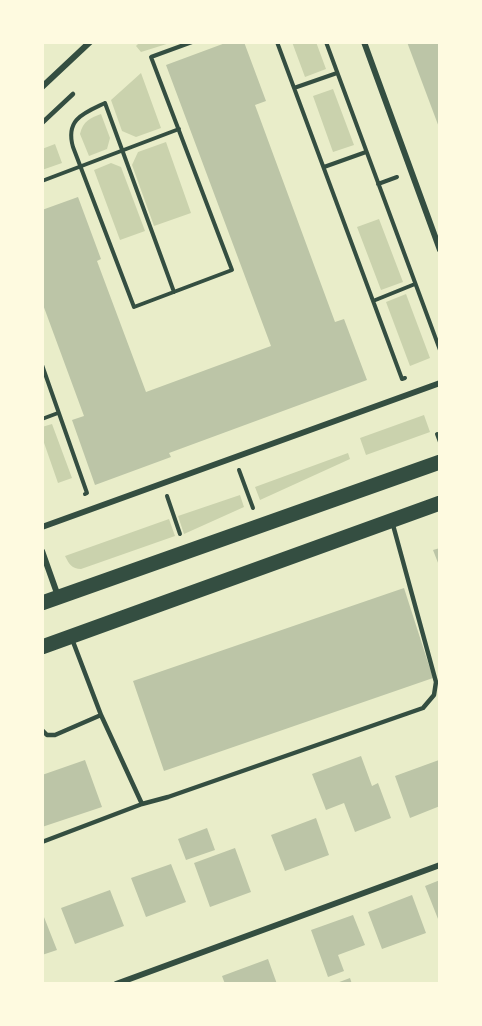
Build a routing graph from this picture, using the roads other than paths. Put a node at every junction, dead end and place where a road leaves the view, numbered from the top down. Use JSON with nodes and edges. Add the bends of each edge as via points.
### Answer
{"nodes":[{"id":1,"x":90,"y":42,"type":"edge"},
{"id":2,"x":364,"y":42,"type":"edge"},
{"id":3,"x":42,"y":87,"type":"edge"},
{"id":4,"x":73,"y":94,"type":"dead end"},
{"id":5,"x":42,"y":123,"type":"edge"},
{"id":6,"x":440,"y":250,"type":"edge"},
{"id":7,"x":440,"y":383,"type":"edge"},
{"id":8,"x":440,"y":462,"type":"edge"},
{"id":9,"x":440,"y":503,"type":"edge"},
{"id":10,"x":392,"y":521,"type":"junction"},
{"id":11,"x":42,"y":527,"type":"edge"},
{"id":12,"x":42,"y":551,"type":"edge"},
{"id":13,"x":58,"y":597,"type":"junction"},
{"id":14,"x":42,"y":603,"type":"edge"},
{"id":15,"x":71,"y":636,"type":"junction"},
{"id":16,"x":42,"y":647,"type":"edge"},
{"id":17,"x":101,"y":715,"type":"junction"},
{"id":18,"x":42,"y":730,"type":"edge"},
{"id":19,"x":142,"y":804,"type":"junction"},
{"id":20,"x":42,"y":842,"type":"edge"},
{"id":21,"x":440,"y":865,"type":"edge"},
{"id":22,"x":116,"y":984,"type":"edge"}],
"edges":[{"from":1,"to":3,"type":"street"},
{"from":2,"to":6,"type":"street"},
{"from":4,"to":5,"type":"lane"},
{"from":7,"to":11,"type":"street"},
{"from":8,"to":13,"type":"main road"},
{"from":9,"to":10,"type":"main road"},
{"from":10,"to":15,"type":"main road"},
{"from":10,"to":19,"type":"lane","via":[[436,682],[434,695],[423,708]]},
{"from":12,"to":13,"type":"street"},
{"from":13,"to":14,"type":"main road"},
{"from":15,"to":16,"type":"main road"},
{"from":15,"to":17,"type":"lane"},
{"from":17,"to":18,"type":"lane","via":[[55,735]]},
{"from":17,"to":19,"type":"lane"},
{"from":19,"to":20,"type":"lane"},
{"from":21,"to":22,"type":"street"}]}
